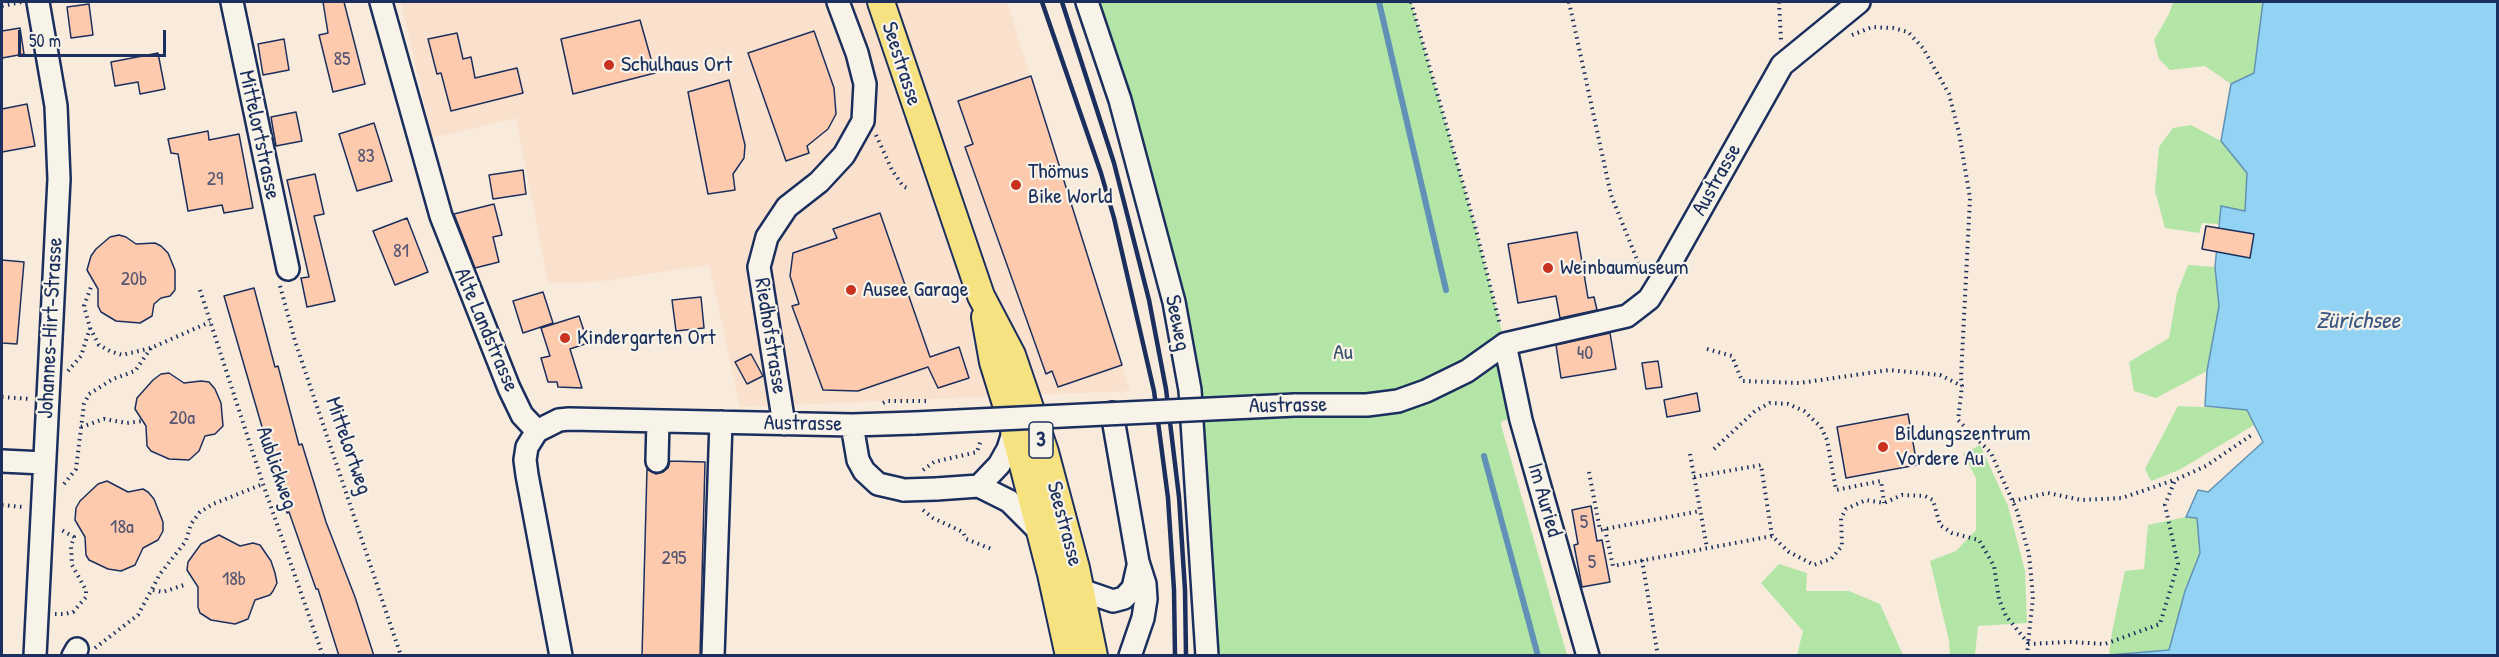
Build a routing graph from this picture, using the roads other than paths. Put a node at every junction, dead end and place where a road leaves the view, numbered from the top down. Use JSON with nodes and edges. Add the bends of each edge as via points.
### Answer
{"nodes":[{"id":1,"x":38,"y":2,"type":"edge"},
{"id":2,"x":232,"y":2,"type":"edge"},
{"id":3,"x":381,"y":2,"type":"edge"},
{"id":4,"x":838,"y":2,"type":"edge"},
{"id":5,"x":880,"y":2,"type":"edge"},
{"id":6,"x":1087,"y":2,"type":"edge"},
{"id":7,"x":1859,"y":2,"type":"edge"},
{"id":8,"x":283,"y":274,"type":"road end"},
{"id":9,"x":981,"y":296,"type":"junction"},
{"id":10,"x":1505,"y":344,"type":"junction"},
{"id":11,"x":1112,"y":413,"type":"junction"},
{"id":12,"x":658,"y":421,"type":"junction"},
{"id":13,"x":721,"y":422,"type":"junction"},
{"id":14,"x":784,"y":424,"type":"junction"},
{"id":15,"x":852,"y":425,"type":"junction"},
{"id":16,"x":1014,"y":430,"type":"junction"},
{"id":17,"x":537,"y":431,"type":"junction"},
{"id":18,"x":2,"y":461,"type":"edge"},
{"id":19,"x":657,"y":461,"type":"dead end"},
{"id":20,"x":44,"y":463,"type":"junction"},
{"id":21,"x":979,"y":486,"type":"junction"},
{"id":22,"x":1041,"y":533,"type":"junction"},
{"id":23,"x":1138,"y":562,"type":"junction"},
{"id":24,"x":1081,"y":590,"type":"junction"},
{"id":25,"x":35,"y":656,"type":"edge"},
{"id":26,"x":561,"y":656,"type":"edge"},
{"id":27,"x":713,"y":656,"type":"edge"},
{"id":28,"x":1069,"y":656,"type":"edge"},
{"id":29,"x":1094,"y":656,"type":"edge"},
{"id":30,"x":1130,"y":656,"type":"edge"},
{"id":31,"x":1207,"y":656,"type":"edge"},
{"id":32,"x":1588,"y":656,"type":"edge"}],
"edges":[{"from":1,"to":20,"type":"street","name":"Johannes-Hirt-Strasse","via":[[56,106],[60,179]]},
{"from":2,"to":8,"type":"street","name":"Mittelortstrasse"},
{"from":3,"to":17,"type":"street","name":"Alte Landstrasse","via":[[441,216],[509,388],[522,414]]},
{"from":4,"to":14,"type":"street","name":"Riedhofstrasse","via":[[865,84],[863,121],[844,155],[819,182],[787,207],[767,237],[759,267]]},
{"from":5,"to":9,"type":"main road","name":"Seestrasse","number":"3"},
{"from":6,"to":31,"type":"street","name":"Seeweg","via":[[1120,100],[1174,302],[1190,390]]},
{"from":7,"to":10,"type":"street","name":"Austrasse","via":[[1782,65],[1649,299],[1627,316]]},
{"from":9,"to":16,"type":"main road","name":"Seestrasse","number":"3","via":[[993,362]]},
{"from":9,"to":24,"type":"main road","name":"Seestrasse","number":"3","via":[[1012,355],[1058,498]]},
{"from":10,"to":11,"type":"street","name":"Austrasse","bridge":true,"via":[[1467,371],[1398,401]]},
{"from":10,"to":32,"type":"street","name":"Im Auried","via":[[1521,420]]},
{"from":11,"to":15,"type":"street","name":"Austrasse","bridge":true},
{"from":11,"to":23,"type":"street"},
{"from":12,"to":13,"type":"street","name":"Austrasse"},
{"from":12,"to":17,"type":"street","name":"Austrasse","via":[[568,419]]},
{"from":12,"to":19,"type":"street"},
{"from":13,"to":14,"type":"street","name":"Austrasse"},
{"from":13,"to":27,"type":"street"},
{"from":14,"to":15,"type":"street","name":"Austrasse"},
{"from":15,"to":21,"type":"street","bridge":true,"via":[[858,460],[878,484],[904,490]]},
{"from":16,"to":21,"type":"street","via":[[999,465]]},
{"from":16,"to":22,"type":"main road","name":"Seestrasse","number":"3"},
{"from":17,"to":26,"type":"street","via":[[527,447],[526,475]]},
{"from":18,"to":20,"type":"street"},
{"from":20,"to":25,"type":"street","name":"Johannes-Hirt-Strasse","via":[[45,623]]},
{"from":21,"to":22,"type":"street","via":[[1009,501]]},
{"from":22,"to":28,"type":"main road","name":"Seestrasse","number":"3"},
{"from":23,"to":24,"type":"street","via":[[1133,588],[1124,598],[1113,601]]},
{"from":23,"to":30,"type":"street","via":[[1146,599]]},
{"from":24,"to":29,"type":"main road","name":"Seestrasse","number":"3"}]}
